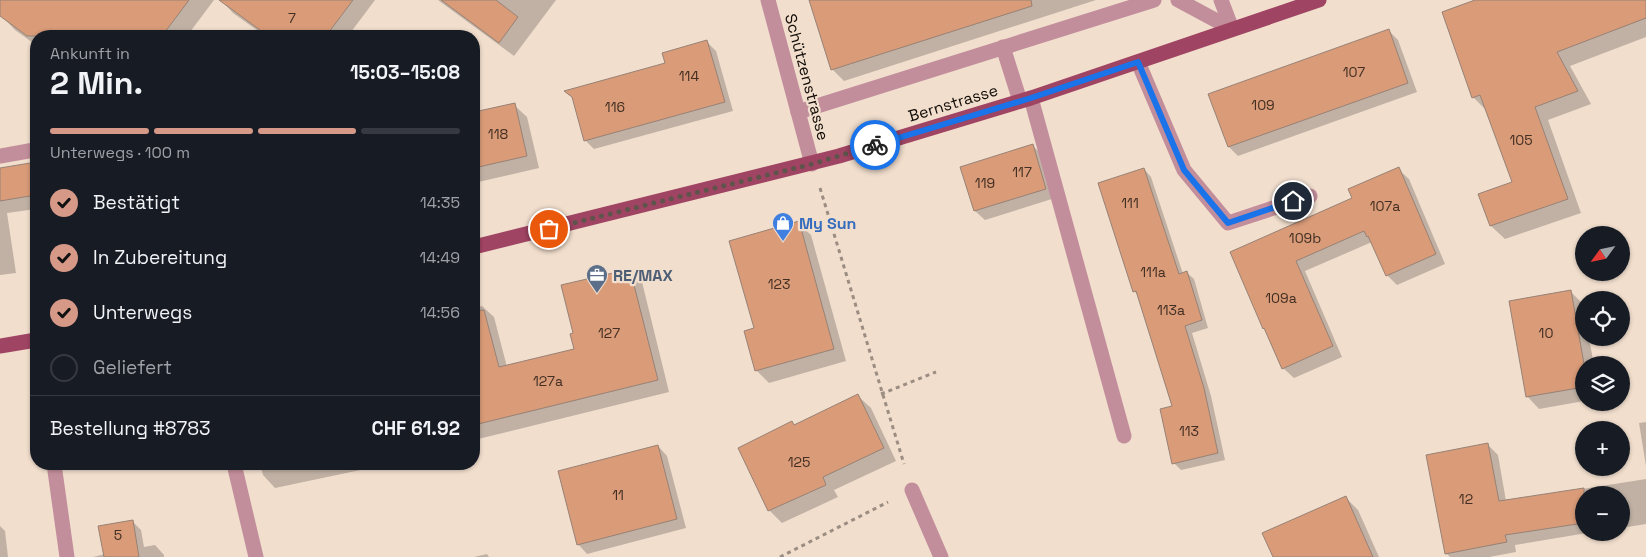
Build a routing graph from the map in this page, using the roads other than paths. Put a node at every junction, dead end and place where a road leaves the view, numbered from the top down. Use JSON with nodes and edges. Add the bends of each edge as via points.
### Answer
{"nodes":[{"id":1,"x":768,"y":0,"type":"edge"},
{"id":2,"x":1154,"y":0,"type":"edge"},
{"id":3,"x":1178,"y":0,"type":"edge"},
{"id":4,"x":1221,"y":0,"type":"edge"},
{"id":5,"x":1319,"y":0,"type":"edge"},
{"id":6,"x":1232,"y":29,"type":"junction"},
{"id":7,"x":1003,"y":47,"type":"junction"},
{"id":8,"x":1138,"y":62,"type":"junction"},
{"id":9,"x":1025,"y":99,"type":"junction"},
{"id":10,"x":798,"y":112,"type":"junction"},
{"id":11,"x":30,"y":151,"type":"edge"},
{"id":12,"x":0,"y":156,"type":"edge"},
{"id":13,"x":812,"y":164,"type":"junction"},
{"id":14,"x":1310,"y":196,"type":"dead end"},
{"id":15,"x":480,"y":246,"type":"edge"},
{"id":16,"x":30,"y":341,"type":"edge"},
{"id":17,"x":0,"y":346,"type":"edge"},
{"id":18,"x":1124,"y":436,"type":"dead end"},
{"id":19,"x":55,"y":470,"type":"edge"},
{"id":20,"x":235,"y":470,"type":"edge"},
{"id":21,"x":912,"y":490,"type":"road end"},
{"id":22,"x":67,"y":557,"type":"edge"},
{"id":23,"x":256,"y":557,"type":"edge"},
{"id":24,"x":941,"y":557,"type":"edge"}],
"edges":[{"from":1,"to":10,"type":"street","name":"Schützenstrasse"},
{"from":2,"to":7,"type":"street"},
{"from":3,"to":6,"type":"street"},
{"from":4,"to":6,"type":"street"},
{"from":5,"to":6,"type":"main road","name":"Bernstrasse"},
{"from":6,"to":8,"type":"main road","name":"Bernstrasse"},
{"from":7,"to":9,"type":"street"},
{"from":7,"to":10,"type":"street"},
{"from":8,"to":9,"type":"main road","name":"Bernstrasse"},
{"from":8,"to":14,"type":"street","via":[[1184,170],[1228,223]]},
{"from":9,"to":13,"type":"main road","name":"Bernstrasse"},
{"from":9,"to":18,"type":"street"},
{"from":10,"to":13,"type":"street","name":"Schützenstrasse"},
{"from":11,"to":12,"type":"street"},
{"from":13,"to":15,"type":"main road","name":"Bernstrasse"},
{"from":16,"to":17,"type":"main road"},
{"from":19,"to":22,"type":"street"},
{"from":20,"to":23,"type":"street"},
{"from":21,"to":24,"type":"street"}]}
